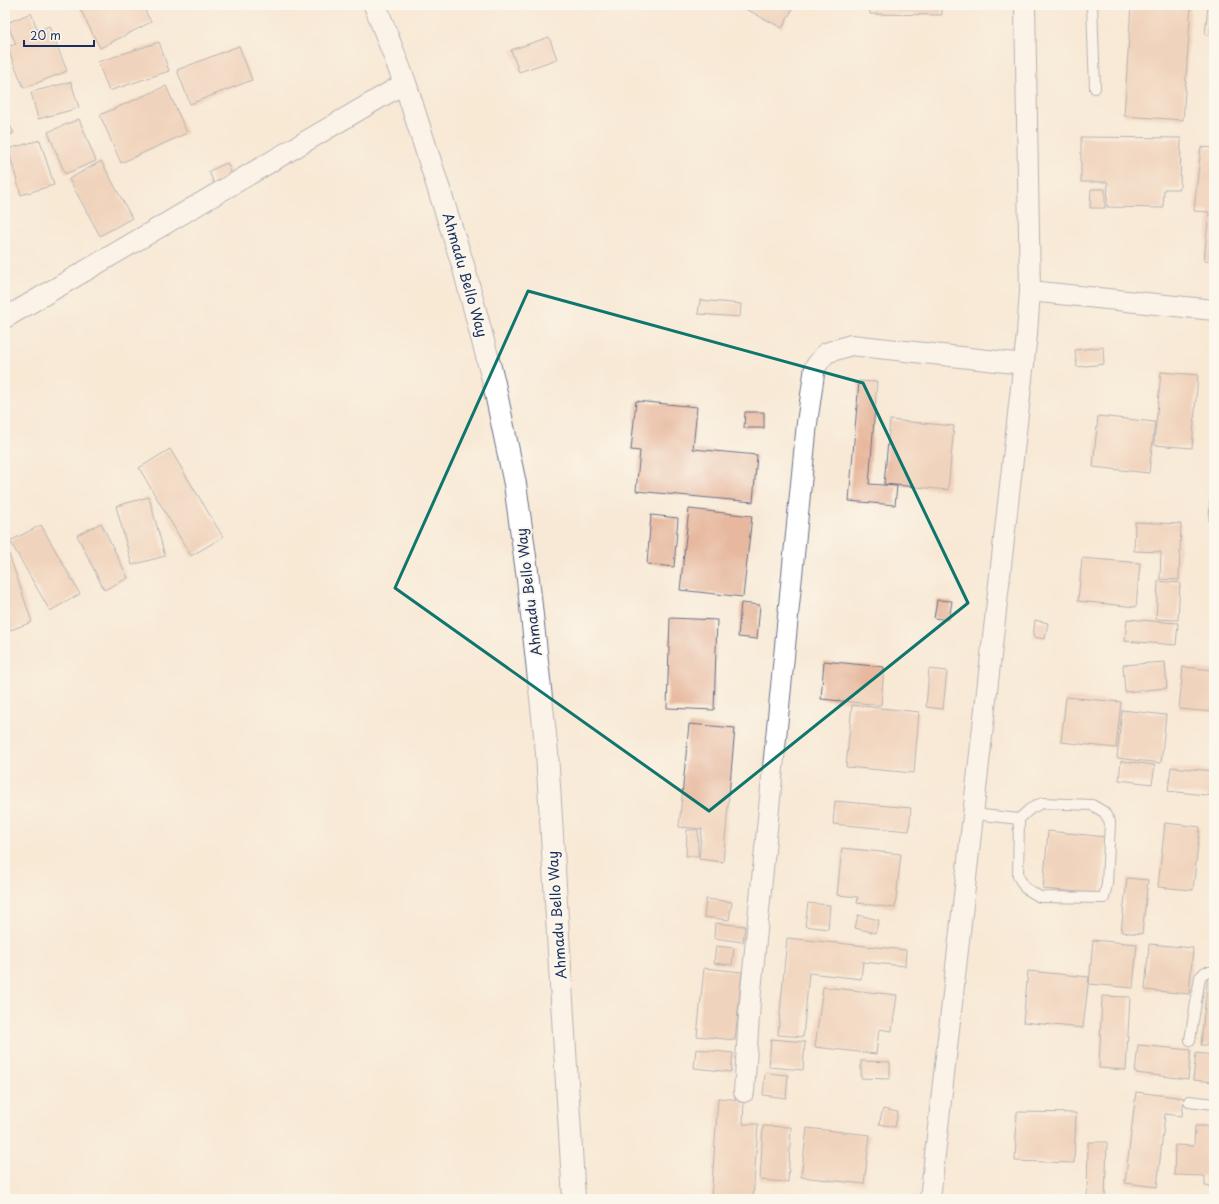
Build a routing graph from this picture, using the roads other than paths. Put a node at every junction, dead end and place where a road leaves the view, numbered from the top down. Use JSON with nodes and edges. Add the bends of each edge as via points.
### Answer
{"nodes":[{"id":1,"x":375,"y":5,"type":"edge"},
{"id":2,"x":1025,"y":5,"type":"edge"},
{"id":3,"x":1092,"y":5,"type":"edge"},
{"id":4,"x":405,"y":83,"type":"junction"},
{"id":5,"x":1095,"y":88,"type":"dead end"},
{"id":6,"x":1030,"y":291,"type":"junction"},
{"id":7,"x":1214,"y":310,"type":"edge"},
{"id":8,"x":5,"y":318,"type":"edge"},
{"id":9,"x":1024,"y":364,"type":"junction"},
{"id":10,"x":974,"y":814,"type":"junction"},
{"id":11,"x":1019,"y":819,"type":"junction"},
{"id":12,"x":1214,"y":972,"type":"edge"},
{"id":13,"x":1190,"y":1040,"type":"dead end"},
{"id":14,"x":744,"y":1092,"type":"dead end"},
{"id":15,"x":1189,"y":1101,"type":"dead end"},
{"id":16,"x":1214,"y":1104,"type":"edge"},
{"id":17,"x":574,"y":1199,"type":"edge"},
{"id":18,"x":930,"y":1199,"type":"edge"}],
"edges":[{"from":1,"to":4,"type":"main road","name":"Ahmadu Bello Way"},
{"from":2,"to":6,"type":"street"},
{"from":3,"to":5,"type":"lane"},
{"from":4,"to":8,"type":"street"},
{"from":4,"to":17,"type":"main road","name":"Ahmadu Bello Way","via":[[463,264],[493,379],[515,484],[547,753]]},
{"from":6,"to":7,"type":"street"},
{"from":6,"to":9,"type":"street"},
{"from":9,"to":10,"type":"street"},
{"from":9,"to":14,"type":"street","via":[[851,345],[826,353],[815,367],[807,423],[752,985]]},
{"from":10,"to":11,"type":"lane"},
{"from":10,"to":18,"type":"street"},
{"from":11,"to":11,"type":"lane","via":[[1042,803],[1092,806],[1104,812],[1110,822],[1104,898],[1040,897],[1025,888],[1018,876]]},
{"from":12,"to":13,"type":"lane","via":[[1205,972],[1200,977]]},
{"from":15,"to":16,"type":"lane"}]}
